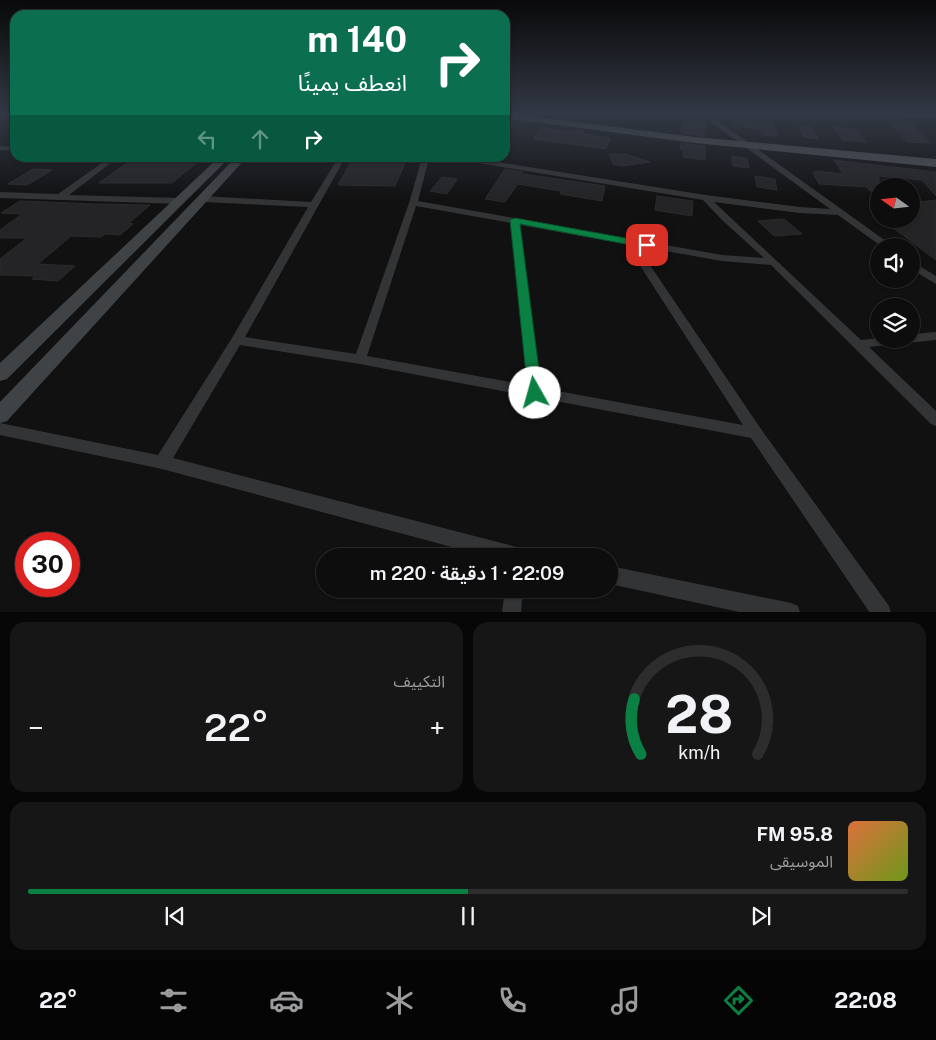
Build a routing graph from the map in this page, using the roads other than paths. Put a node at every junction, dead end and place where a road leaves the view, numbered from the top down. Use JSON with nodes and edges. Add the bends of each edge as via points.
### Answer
{"nodes":[{"id":1,"x":735,"y":142,"type":"edge"},
{"id":2,"x":737,"y":142,"type":"edge"},
{"id":3,"x":740,"y":142,"type":"junction"},
{"id":4,"x":936,"y":157,"type":"edge"},
{"id":5,"x":108,"y":162,"type":"edge"},
{"id":6,"x":220,"y":162,"type":"edge"},
{"id":7,"x":237,"y":162,"type":"edge"},
{"id":8,"x":339,"y":162,"type":"edge"},
{"id":9,"x":424,"y":162,"type":"edge"},
{"id":10,"x":485,"y":162,"type":"edge"},
{"id":11,"x":936,"y":163,"type":"edge"},
{"id":12,"x":0,"y":195,"type":"edge"},
{"id":13,"x":59,"y":198,"type":"junction"},
{"id":14,"x":706,"y":198,"type":"junction"},
{"id":15,"x":203,"y":199,"type":"junction"},
{"id":16,"x":181,"y":200,"type":"junction"},
{"id":17,"x":413,"y":203,"type":"junction"},
{"id":18,"x":314,"y":204,"type":"junction"},
{"id":19,"x":839,"y":212,"type":"junction"},
{"id":20,"x":515,"y":220,"type":"junction"},
{"id":21,"x":876,"y":238,"type":"edge"},
{"id":22,"x":629,"y":242,"type":"junction"},
{"id":23,"x":774,"y":262,"type":"junction"},
{"id":24,"x":920,"y":270,"type":"edge"},
{"id":25,"x":936,"y":282,"type":"edge"},
{"id":26,"x":936,"y":336,"type":"edge"},
{"id":27,"x":237,"y":340,"type":"junction"},
{"id":28,"x":859,"y":344,"type":"junction"},
{"id":29,"x":360,"y":359,"type":"junction"},
{"id":30,"x":0,"y":374,"type":"edge"},
{"id":31,"x":535,"y":393,"type":"junction"},
{"id":32,"x":0,"y":415,"type":"edge"},
{"id":33,"x":936,"y":420,"type":"edge"},
{"id":34,"x":0,"y":429,"type":"edge"},
{"id":35,"x":756,"y":433,"type":"junction"},
{"id":36,"x":162,"y":462,"type":"junction"},
{"id":37,"x":487,"y":548,"type":"edge"},
{"id":38,"x":618,"y":577,"type":"edge"},
{"id":39,"x":512,"y":598,"type":"edge"},
{"id":40,"x":510,"y":612,"type":"edge"},
{"id":41,"x":791,"y":612,"type":"edge"},
{"id":42,"x":882,"y":612,"type":"edge"}],
"edges":[{"from":1,"to":3,"type":"main road"},
{"from":2,"to":3,"type":"main road"},
{"from":3,"to":4,"type":"main road"},
{"from":3,"to":11,"type":"main road"},
{"from":3,"to":19,"type":"street"},
{"from":5,"to":13,"type":"street"},
{"from":6,"to":16,"type":"main road"},
{"from":7,"to":15,"type":"main road"},
{"from":8,"to":18,"type":"street"},
{"from":9,"to":17,"type":"street"},
{"from":10,"to":14,"type":"street"},
{"from":12,"to":13,"type":"street"},
{"from":13,"to":16,"type":"street"},
{"from":14,"to":19,"type":"street"},
{"from":14,"to":23,"type":"street"},
{"from":15,"to":18,"type":"street"},
{"from":15,"to":32,"type":"main road"},
{"from":16,"to":30,"type":"main road"},
{"from":17,"to":20,"type":"street"},
{"from":17,"to":29,"type":"street"},
{"from":18,"to":27,"type":"street"},
{"from":19,"to":21,"type":"street"},
{"from":20,"to":22,"type":"street"},
{"from":20,"to":31,"type":"street"},
{"from":22,"to":23,"type":"street","via":[[722,258]]},
{"from":22,"to":35,"type":"street"},
{"from":23,"to":28,"type":"street"},
{"from":24,"to":25,"type":"street"},
{"from":26,"to":28,"type":"street"},
{"from":27,"to":29,"type":"street"},
{"from":27,"to":36,"type":"street"},
{"from":28,"to":33,"type":"street"},
{"from":29,"to":31,"type":"street"},
{"from":31,"to":35,"type":"street"},
{"from":34,"to":36,"type":"street"},
{"from":35,"to":42,"type":"street"},
{"from":36,"to":37,"type":"street"},
{"from":38,"to":41,"type":"street"},
{"from":39,"to":40,"type":"street"}]}
